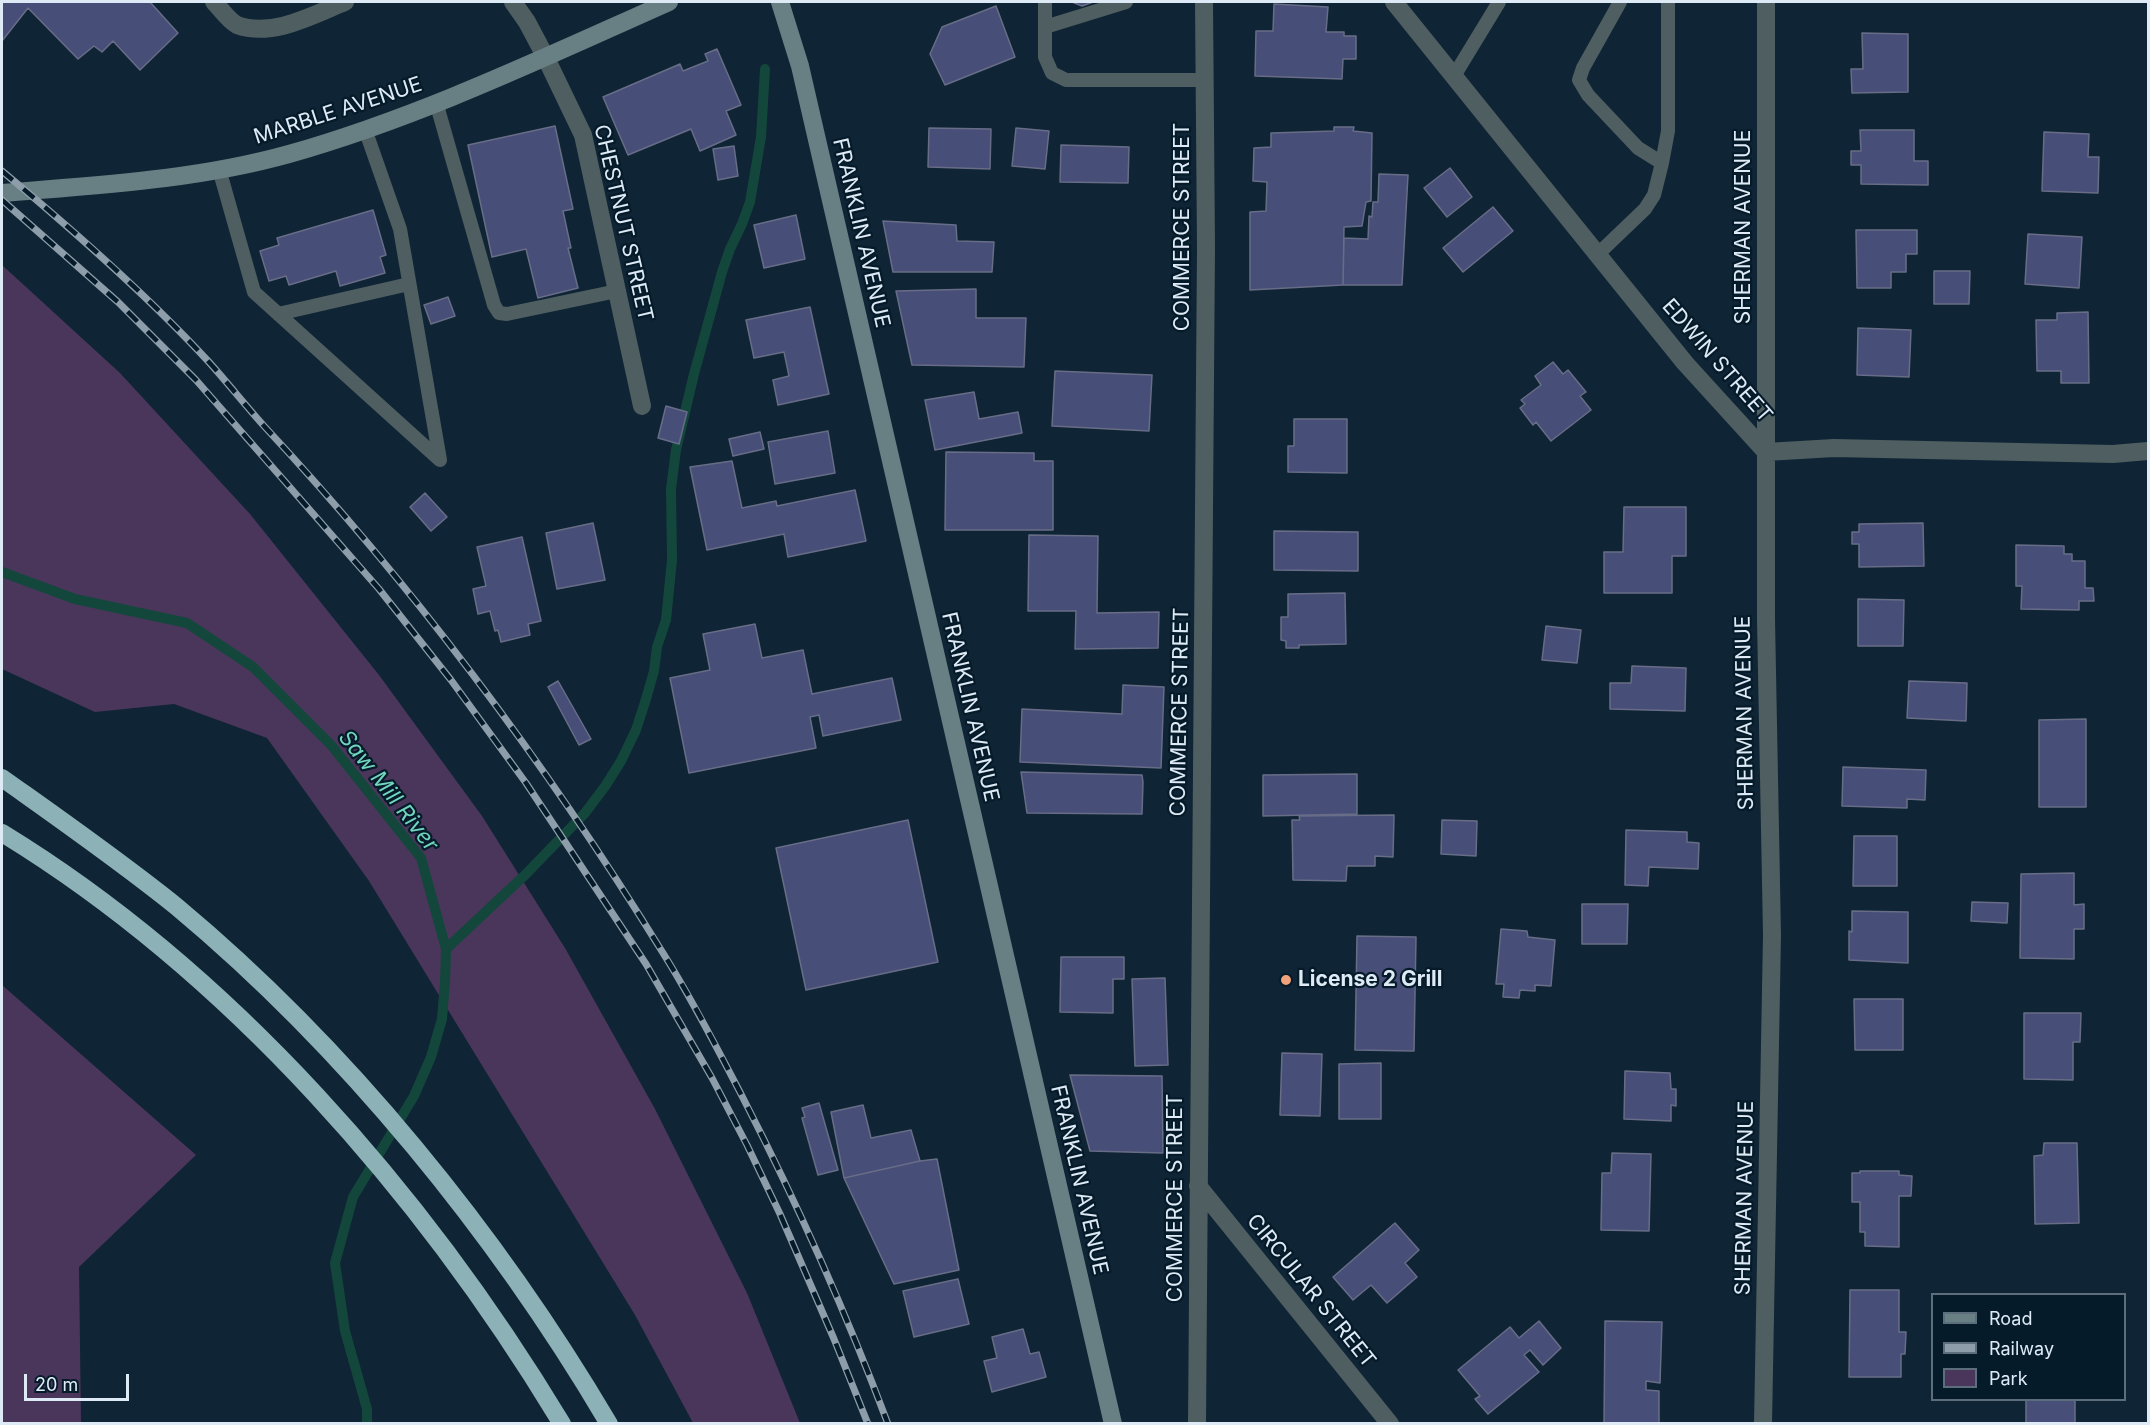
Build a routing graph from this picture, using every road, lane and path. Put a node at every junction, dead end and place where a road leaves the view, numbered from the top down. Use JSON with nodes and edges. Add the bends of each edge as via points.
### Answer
{"nodes":[{"id":1,"x":214,"y":2,"type":"edge"},
{"id":2,"x":345,"y":2,"type":"edge"},
{"id":3,"x":513,"y":2,"type":"edge"},
{"id":4,"x":669,"y":2,"type":"edge"},
{"id":5,"x":780,"y":2,"type":"edge"},
{"id":6,"x":1045,"y":2,"type":"edge"},
{"id":7,"x":1126,"y":2,"type":"edge"},
{"id":8,"x":1204,"y":2,"type":"edge"},
{"id":9,"x":1394,"y":2,"type":"edge"},
{"id":10,"x":1498,"y":2,"type":"edge"},
{"id":11,"x":1620,"y":2,"type":"edge"},
{"id":12,"x":1668,"y":2,"type":"edge"},
{"id":13,"x":1766,"y":2,"type":"edge"},
{"id":14,"x":646,"y":6,"type":"edge"},
{"id":15,"x":1045,"y":27,"type":"junction"},
{"id":16,"x":545,"y":56,"type":"junction"},
{"id":17,"x":1454,"y":76,"type":"junction"},
{"id":18,"x":1205,"y":80,"type":"junction"},
{"id":19,"x":436,"y":102,"type":"junction"},
{"id":20,"x":365,"y":129,"type":"junction"},
{"id":21,"x":1662,"y":163,"type":"junction"},
{"id":22,"x":219,"y":169,"type":"junction"},
{"id":23,"x":2,"y":193,"type":"edge"},
{"id":24,"x":1598,"y":254,"type":"junction"},
{"id":25,"x":409,"y":284,"type":"junction"},
{"id":26,"x":617,"y":291,"type":"junction"},
{"id":27,"x":278,"y":314,"type":"junction"},
{"id":28,"x":642,"y":406,"type":"dead end"},
{"id":29,"x":2148,"y":451,"type":"edge"},
{"id":30,"x":1766,"y":452,"type":"junction"},
{"id":31,"x":2,"y":778,"type":"edge"},
{"id":32,"x":2,"y":833,"type":"edge"},
{"id":33,"x":1198,"y":1186,"type":"junction"},
{"id":34,"x":562,"y":1424,"type":"edge"},
{"id":35,"x":609,"y":1424,"type":"edge"},
{"id":36,"x":1113,"y":1424,"type":"edge"},
{"id":37,"x":1197,"y":1424,"type":"edge"},
{"id":38,"x":1390,"y":1424,"type":"edge"},
{"id":39,"x":1763,"y":1424,"type":"edge"}],
"edges":[{"from":1,"to":2,"type":"street","via":[[235,24],[266,30]]},
{"from":3,"to":16,"type":"street","name":"CHESTNUT STREET"},
{"from":4,"to":14,"type":"main road","name":"MARBLE AVENUE"},
{"from":5,"to":36,"type":"main road","name":"FRANKLIN AVENUE","via":[[800,66]]},
{"from":6,"to":15,"type":"lane"},
{"from":7,"to":15,"type":"lane"},
{"from":8,"to":18,"type":"street","name":"COMMERCE STREET"},
{"from":9,"to":17,"type":"street","name":"EDWIN STREET"},
{"from":10,"to":17,"type":"lane"},
{"from":11,"to":21,"type":"lane","via":[[1579,80],[1588,95],[1638,148]]},
{"from":12,"to":21,"type":"lane","via":[[1668,131]]},
{"from":13,"to":30,"type":"street","name":"SHERMAN AVENUE"},
{"from":14,"to":16,"type":"main road","name":"MARBLE AVENUE"},
{"from":15,"to":18,"type":"lane","via":[[1045,57],[1052,73],[1066,80]]},
{"from":16,"to":19,"type":"main road","name":"MARBLE AVENUE"},
{"from":16,"to":26,"type":"street","name":"CHESTNUT STREET","via":[[583,135]]},
{"from":17,"to":24,"type":"street","name":"EDWIN STREET"},
{"from":18,"to":33,"type":"street","name":"COMMERCE STREET"},
{"from":19,"to":20,"type":"main road","name":"MARBLE AVENUE"},
{"from":19,"to":26,"type":"lane","via":[[499,313]]},
{"from":20,"to":22,"type":"main road","name":"MARBLE AVENUE","via":[[289,154]]},
{"from":20,"to":25,"type":"lane","via":[[400,230]]},
{"from":21,"to":24,"type":"lane","via":[[1654,195],[1645,209]]},
{"from":22,"to":23,"type":"main road","name":"MARBLE AVENUE"},
{"from":22,"to":27,"type":"lane","via":[[254,292]]},
{"from":24,"to":30,"type":"street","name":"EDWIN STREET","via":[[1685,363]]},
{"from":25,"to":27,"type":"lane"},
{"from":25,"to":27,"type":"lane","via":[[440,460]]},
{"from":26,"to":28,"type":"street","name":"CHESTNUT STREET"},
{"from":29,"to":30,"type":"street","name":"EDWIN STREET","via":[[2113,454],[1834,448]]},
{"from":30,"to":39,"type":"street","name":"SHERMAN AVENUE","via":[[1772,935]]},
{"from":31,"to":35,"type":"highway","via":[[79,831],[178,909],[276,997],[430,1166],[524,1292]]},
{"from":32,"to":34,"type":"highway","via":[[82,885],[180,964],[274,1053],[417,1215],[515,1348]]},
{"from":33,"to":37,"type":"street","name":"COMMERCE STREET"},
{"from":33,"to":38,"type":"street","name":"CIRCULAR STREET"}]}
